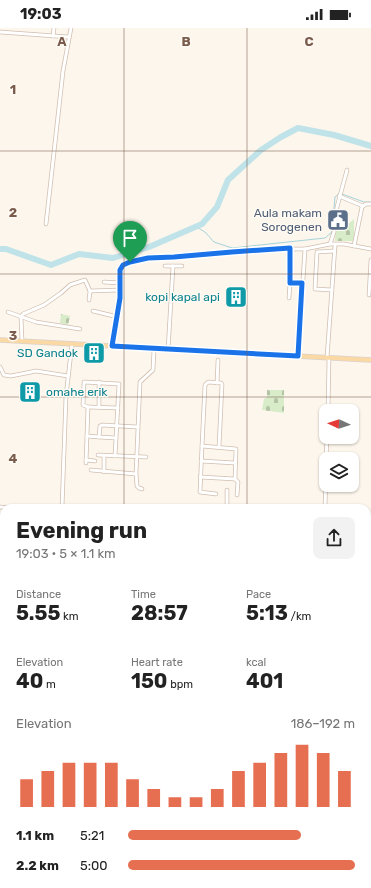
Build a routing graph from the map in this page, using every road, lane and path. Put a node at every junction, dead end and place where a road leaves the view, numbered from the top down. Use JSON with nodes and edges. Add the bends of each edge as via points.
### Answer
{"nodes":[{"id":1,"x":54,"y":28,"type":"edge"},
{"id":2,"x":71,"y":28,"type":"edge"},
{"id":3,"x":0,"y":32,"type":"edge"},
{"id":4,"x":53,"y":36,"type":"junction"},
{"id":5,"x":69,"y":37,"type":"junction"},
{"id":6,"x":347,"y":170,"type":"dead end"},
{"id":7,"x":340,"y":195,"type":"junction"},
{"id":8,"x":371,"y":204,"type":"edge"},
{"id":9,"x":363,"y":206,"type":"junction"},
{"id":10,"x":46,"y":224,"type":"dead end"},
{"id":11,"x":330,"y":244,"type":"junction"},
{"id":12,"x":335,"y":246,"type":"dead end"},
{"id":13,"x":354,"y":246,"type":"junction"},
{"id":14,"x":290,"y":248,"type":"junction"},
{"id":15,"x":305,"y":248,"type":"junction"},
{"id":16,"x":371,"y":249,"type":"edge"},
{"id":17,"x":334,"y":251,"type":"junction"},
{"id":18,"x":371,"y":260,"type":"edge"},
{"id":19,"x":165,"y":266,"type":"dead end"},
{"id":20,"x":173,"y":266,"type":"junction"},
{"id":21,"x":182,"y":266,"type":"dead end"},
{"id":22,"x":104,"y":282,"type":"dead end"},
{"id":23,"x":120,"y":283,"type":"junction"},
{"id":24,"x":290,"y":283,"type":"junction"},
{"id":25,"x":302,"y":283,"type":"junction"},
{"id":26,"x":120,"y":290,"type":"junction"},
{"id":27,"x":332,"y":290,"type":"junction"},
{"id":28,"x":90,"y":291,"type":"junction"},
{"id":29,"x":369,"y":295,"type":"dead end"},
{"id":30,"x":289,"y":298,"type":"dead end"},
{"id":31,"x":89,"y":300,"type":"dead end"},
{"id":32,"x":93,"y":311,"type":"dead end"},
{"id":33,"x":8,"y":312,"type":"dead end"},
{"id":34,"x":21,"y":317,"type":"junction"},
{"id":35,"x":118,"y":317,"type":"junction"},
{"id":36,"x":80,"y":329,"type":"dead end"},
{"id":37,"x":0,"y":340,"type":"edge"},
{"id":38,"x":22,"y":341,"type":"junction"},
{"id":39,"x":72,"y":344,"type":"junction"},
{"id":40,"x":112,"y":346,"type":"junction"},
{"id":41,"x":154,"y":349,"type":"junction"},
{"id":42,"x":168,"y":350,"type":"junction"},
{"id":43,"x":219,"y":352,"type":"junction"},
{"id":44,"x":298,"y":356,"type":"junction"},
{"id":45,"x":328,"y":358,"type":"junction"},
{"id":46,"x":371,"y":360,"type":"edge"},
{"id":47,"x":0,"y":367,"type":"edge"},
{"id":48,"x":68,"y":376,"type":"junction"},
{"id":49,"x":100,"y":382,"type":"junction"},
{"id":50,"x":217,"y":382,"type":"junction"},
{"id":51,"x":328,"y":404,"type":"edge"},
{"id":52,"x":88,"y":407,"type":"junction"},
{"id":53,"x":99,"y":407,"type":"junction"},
{"id":54,"x":118,"y":408,"type":"junction"},
{"id":55,"x":116,"y":426,"type":"junction"},
{"id":56,"x":138,"y":427,"type":"junction"},
{"id":57,"x":87,"y":436,"type":"junction"},
{"id":58,"x":99,"y":437,"type":"junction"},
{"id":59,"x":116,"y":438,"type":"junction"},
{"id":60,"x":202,"y":446,"type":"junction"},
{"id":61,"x":219,"y":447,"type":"junction"},
{"id":62,"x":98,"y":455,"type":"dead end"},
{"id":63,"x":104,"y":456,"type":"junction"},
{"id":64,"x":115,"y":456,"type":"junction"},
{"id":65,"x":136,"y":457,"type":"junction"},
{"id":66,"x":146,"y":457,"type":"dead end"},
{"id":67,"x":95,"y":461,"type":"dead end"},
{"id":68,"x":201,"y":461,"type":"junction"},
{"id":69,"x":235,"y":463,"type":"junction"},
{"id":70,"x":91,"y":470,"type":"dead end"},
{"id":71,"x":104,"y":472,"type":"junction"},
{"id":72,"x":136,"y":474,"type":"junction"},
{"id":73,"x":200,"y":477,"type":"junction"},
{"id":74,"x":235,"y":479,"type":"junction"},
{"id":75,"x":142,"y":489,"type":"dead end"},
{"id":76,"x":227,"y":490,"type":"dead end"},
{"id":77,"x":325,"y":492,"type":"edge"},
{"id":78,"x":216,"y":494,"type":"dead end"},
{"id":79,"x":237,"y":495,"type":"dead end"},
{"id":80,"x":62,"y":504,"type":"edge"},
{"id":81,"x":227,"y":504,"type":"edge"},
{"id":82,"x":325,"y":504,"type":"edge"}],
"edges":[{"from":1,"to":4,"type":"street"},
{"from":2,"to":5,"type":"street"},
{"from":3,"to":4,"type":"street"},
{"from":4,"to":5,"type":"street"},
{"from":5,"to":10,"type":"street"},
{"from":6,"to":7,"type":"street"},
{"from":7,"to":9,"type":"street"},
{"from":7,"to":11,"type":"street"},
{"from":8,"to":9,"type":"street"},
{"from":9,"to":13,"type":"street"},
{"from":11,"to":13,"type":"street"},
{"from":11,"to":15,"type":"street"},
{"from":12,"to":17,"type":"street"},
{"from":13,"to":16,"type":"street"},
{"from":14,"to":15,"type":"street"},
{"from":14,"to":23,"type":"street","via":[[138,259],[121,266]]},
{"from":14,"to":24,"type":"street"},
{"from":15,"to":25,"type":"street"},
{"from":17,"to":27,"type":"street"},
{"from":17,"to":27,"type":"street","via":[[317,252],[316,289]]},
{"from":18,"to":29,"type":"street"},
{"from":19,"to":20,"type":"street"},
{"from":20,"to":21,"type":"street"},
{"from":20,"to":42,"type":"street"},
{"from":22,"to":23,"type":"street"},
{"from":23,"to":26,"type":"street"},
{"from":24,"to":25,"type":"street"},
{"from":24,"to":30,"type":"street"},
{"from":25,"to":44,"type":"street"},
{"from":26,"to":28,"type":"street"},
{"from":26,"to":35,"type":"street"},
{"from":27,"to":45,"type":"street"},
{"from":28,"to":31,"type":"street"},
{"from":28,"to":34,"type":"street","via":[[84,280],[70,285],[40,307]]},
{"from":32,"to":35,"type":"street"},
{"from":33,"to":34,"type":"street"},
{"from":34,"to":36,"type":"street"},
{"from":34,"to":38,"type":"street"},
{"from":35,"to":40,"type":"street"},
{"from":37,"to":38,"type":"main road"},
{"from":38,"to":39,"type":"main road"},
{"from":39,"to":40,"type":"main road"},
{"from":39,"to":48,"type":"street"},
{"from":40,"to":41,"type":"main road"},
{"from":41,"to":42,"type":"main road"},
{"from":41,"to":56,"type":"street","via":[[153,371],[140,382]]},
{"from":42,"to":43,"type":"main road"},
{"from":43,"to":44,"type":"main road"},
{"from":43,"to":50,"type":"street"},
{"from":44,"to":45,"type":"main road"},
{"from":45,"to":46,"type":"main road"},
{"from":45,"to":51,"type":"street"},
{"from":47,"to":48,"type":"street","via":[[4,374],[11,376],[36,371]]},
{"from":48,"to":80,"type":"street"},
{"from":49,"to":52,"type":"street","via":[[84,382],[83,405]]},
{"from":49,"to":53,"type":"street"},
{"from":49,"to":54,"type":"street","via":[[119,384]]},
{"from":50,"to":60,"type":"street","via":[[208,382],[205,385]]},
{"from":50,"to":61,"type":"street","via":[[222,384]]},
{"from":52,"to":53,"type":"street"},
{"from":52,"to":57,"type":"street"},
{"from":53,"to":54,"type":"street"},
{"from":54,"to":55,"type":"street"},
{"from":55,"to":56,"type":"street"},
{"from":55,"to":58,"type":"street","via":[[100,425]]},
{"from":55,"to":59,"type":"street"},
{"from":56,"to":65,"type":"street"},
{"from":57,"to":58,"type":"street"},
{"from":57,"to":67,"type":"street","via":[[86,462]]},
{"from":58,"to":59,"type":"street"},
{"from":59,"to":64,"type":"street"},
{"from":60,"to":61,"type":"street"},
{"from":60,"to":68,"type":"street"},
{"from":61,"to":69,"type":"street","via":[[236,449]]},
{"from":62,"to":63,"type":"street"},
{"from":63,"to":64,"type":"street"},
{"from":63,"to":71,"type":"street"},
{"from":64,"to":65,"type":"street"},
{"from":65,"to":66,"type":"street"},
{"from":65,"to":72,"type":"street"},
{"from":68,"to":69,"type":"street"},
{"from":68,"to":73,"type":"street"},
{"from":69,"to":74,"type":"street"},
{"from":70,"to":71,"type":"street"},
{"from":71,"to":72,"type":"street"},
{"from":72,"to":75,"type":"street","via":[[137,486]]},
{"from":73,"to":74,"type":"street"},
{"from":73,"to":78,"type":"street","via":[[200,492]]},
{"from":74,"to":79,"type":"street","via":[[238,482]]},
{"from":76,"to":81,"type":"street"},
{"from":77,"to":82,"type":"street"}]}
